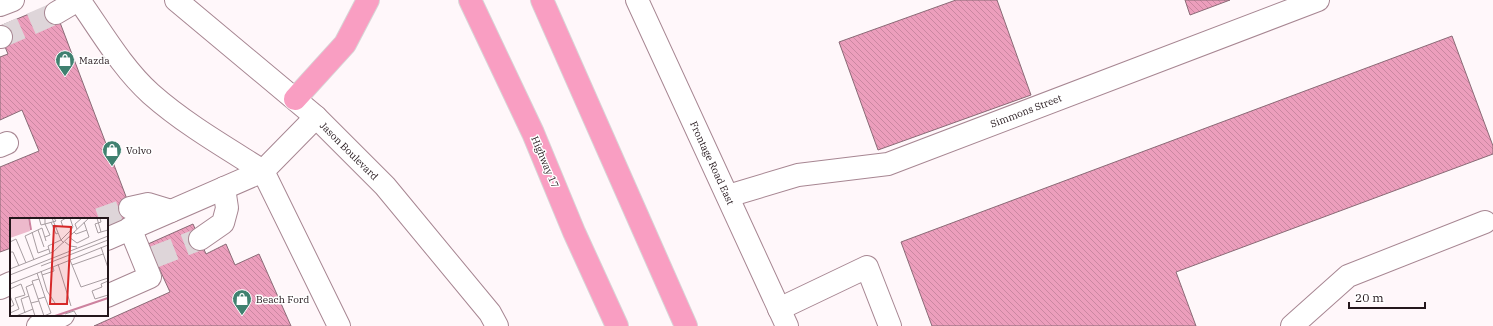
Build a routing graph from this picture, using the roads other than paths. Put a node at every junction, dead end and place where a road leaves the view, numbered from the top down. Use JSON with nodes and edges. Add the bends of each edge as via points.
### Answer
{"nodes":[{"id":1,"x":13,"y":0,"type":"edge"},
{"id":2,"x":78,"y":0,"type":"edge"},
{"id":3,"x":368,"y":0,"type":"edge"},
{"id":4,"x":470,"y":0,"type":"edge"},
{"id":5,"x":542,"y":0,"type":"edge"},
{"id":6,"x":637,"y":0,"type":"edge"},
{"id":7,"x":1318,"y":0,"type":"edge"},
{"id":8,"x":188,"y":4,"type":"edge"},
{"id":9,"x":0,"y":5,"type":"edge"},
{"id":10,"x":56,"y":13,"type":"tunnel mouth"},
{"id":11,"x":295,"y":99,"type":"junction"},
{"id":12,"x":316,"y":117,"type":"junction"},
{"id":13,"x":263,"y":171,"type":"junction"},
{"id":14,"x":224,"y":188,"type":"junction"},
{"id":15,"x":728,"y":196,"type":"junction"},
{"id":16,"x":130,"y":218,"type":"junction"},
{"id":17,"x":1485,"y":222,"type":"dead end"},
{"id":18,"x":108,"y":238,"type":"edge"},
{"id":19,"x":200,"y":239,"type":"tunnel mouth"},
{"id":20,"x":10,"y":283,"type":"edge"},
{"id":21,"x":0,"y":288,"type":"edge"},
{"id":22,"x":108,"y":296,"type":"edge"},
{"id":23,"x":61,"y":316,"type":"edge"},
{"id":24,"x":783,"y":317,"type":"edge"},
{"id":25,"x":38,"y":326,"type":"edge"},
{"id":26,"x":339,"y":326,"type":"edge"},
{"id":27,"x":497,"y":326,"type":"edge"},
{"id":28,"x":617,"y":326,"type":"edge"},
{"id":29,"x":686,"y":326,"type":"edge"},
{"id":30,"x":890,"y":326,"type":"edge"},
{"id":31,"x":1292,"y":326,"type":"edge"}],
"edges":[{"from":1,"to":9,"type":"street"},
{"from":2,"to":10,"type":"street"},
{"from":2,"to":13,"type":"street","via":[[125,65],[150,93],[187,122]]},
{"from":3,"to":11,"type":"highway","via":[[344,44]]},
{"from":4,"to":28,"type":"highway","name":"Highway 17","via":[[533,133]]},
{"from":5,"to":29,"type":"highway"},
{"from":6,"to":15,"type":"street","name":"Frontage Road East"},
{"from":7,"to":15,"type":"street","name":"Simmons Street","via":[[888,164],[798,175]]},
{"from":8,"to":11,"type":"street","name":"Jason Boulevard"},
{"from":11,"to":12,"type":"street","name":"Jason Boulevard"},
{"from":12,"to":13,"type":"street"},
{"from":12,"to":27,"type":"street","name":"Jason Boulevard","via":[[385,186],[490,313]]},
{"from":13,"to":14,"type":"street"},
{"from":13,"to":26,"type":"street"},
{"from":14,"to":16,"type":"street","via":[[171,211]]},
{"from":14,"to":19,"type":"street","via":[[227,208],[223,223]]},
{"from":15,"to":24,"type":"street","name":"Frontage Road East"},
{"from":16,"to":18,"type":"street"},
{"from":16,"to":22,"type":"street","via":[[149,260],[150,276]]},
{"from":17,"to":31,"type":"street","via":[[1348,276]]},
{"from":20,"to":21,"type":"street"},
{"from":23,"to":25,"type":"street"},
{"from":24,"to":30,"type":"street","via":[[867,267]]}]}
